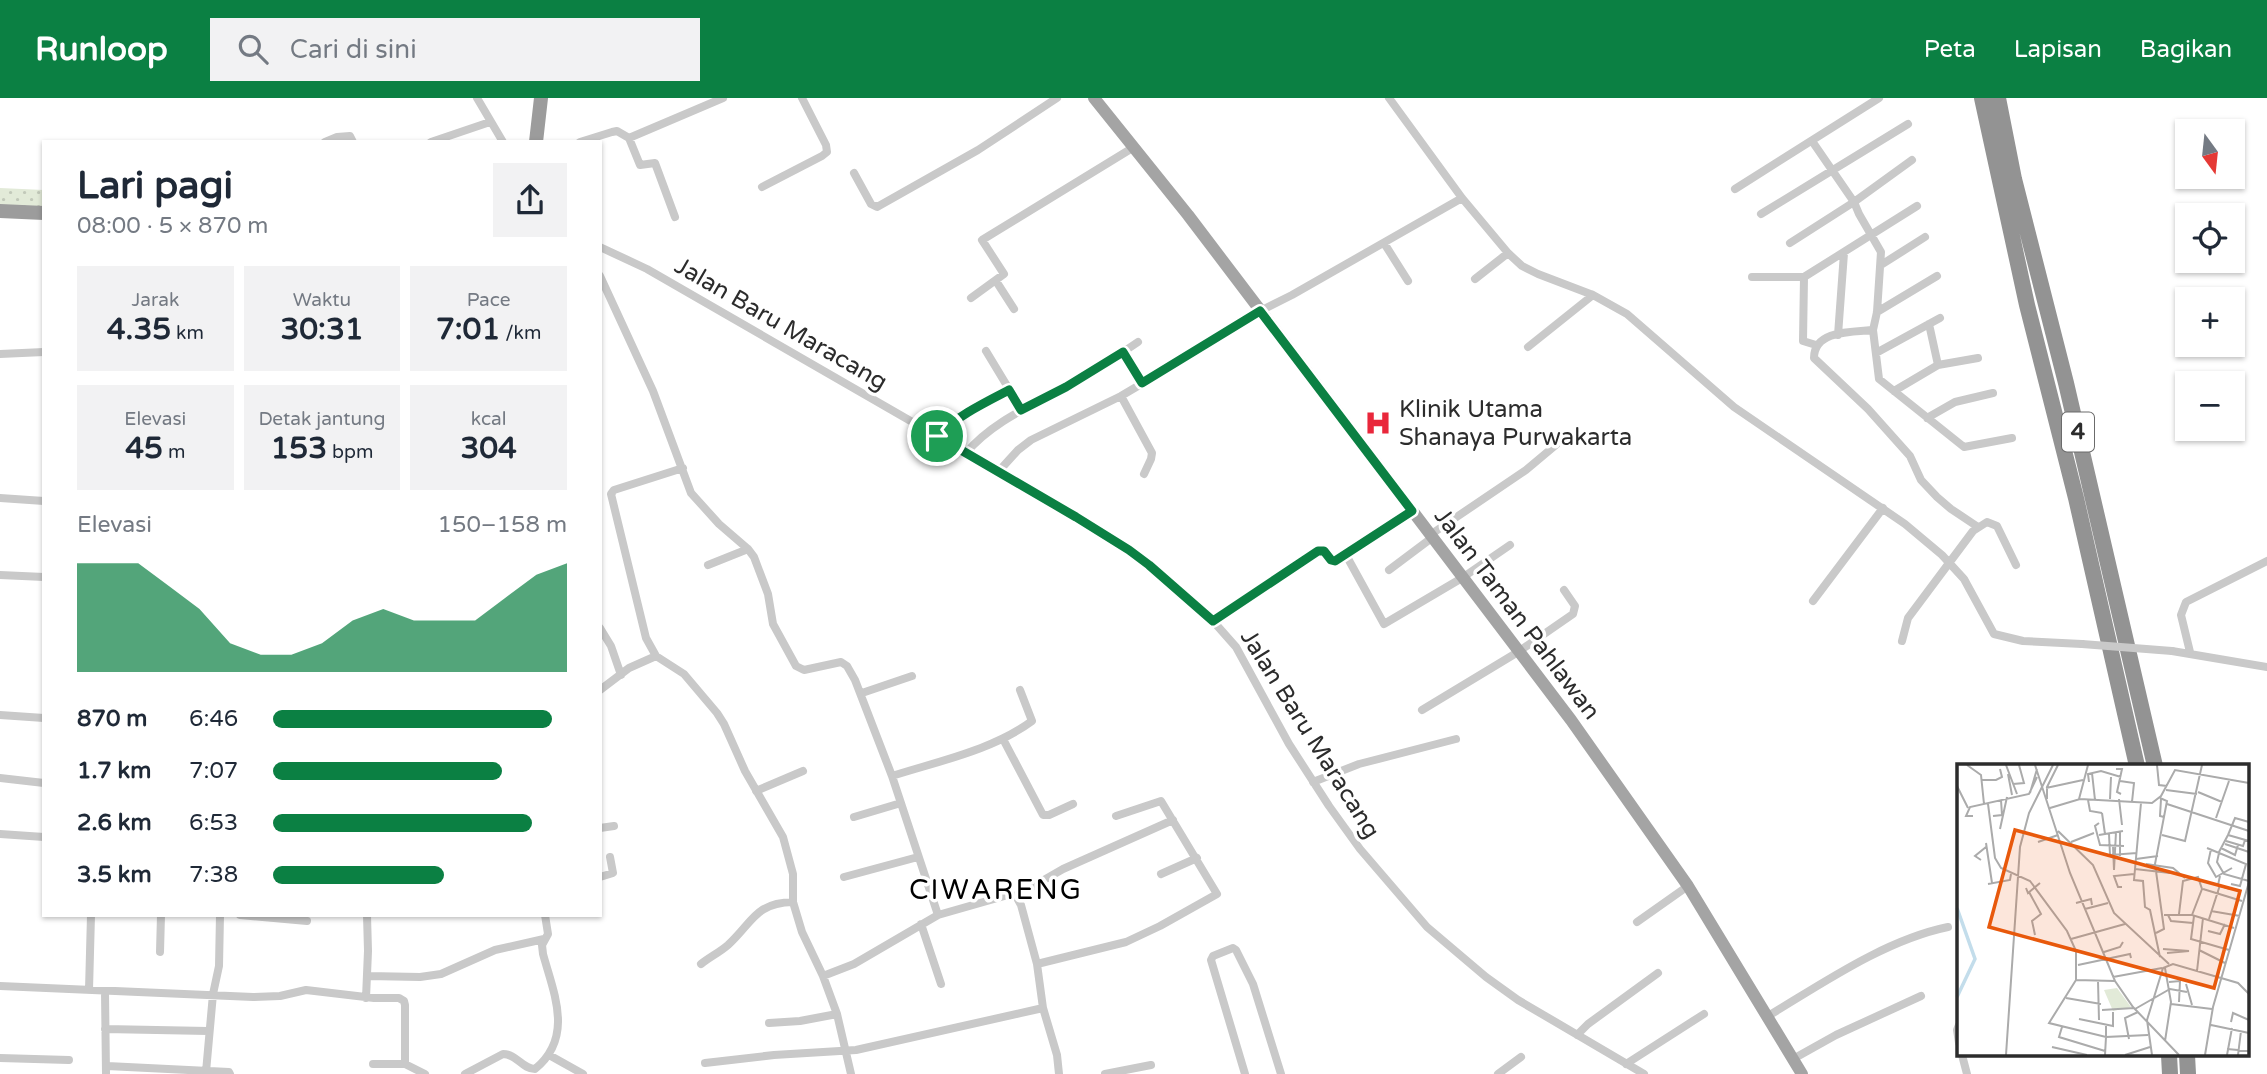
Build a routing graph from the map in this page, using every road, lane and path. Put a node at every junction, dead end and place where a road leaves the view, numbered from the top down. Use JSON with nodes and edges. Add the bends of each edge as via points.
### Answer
{"nodes":[{"id":1,"x":477,"y":98,"type":"edge"},
{"id":2,"x":541,"y":98,"type":"edge"},
{"id":3,"x":723,"y":98,"type":"edge"},
{"id":4,"x":802,"y":98,"type":"edge"},
{"id":5,"x":1057,"y":98,"type":"edge"},
{"id":6,"x":1094,"y":98,"type":"edge"},
{"id":7,"x":1389,"y":98,"type":"edge"},
{"id":8,"x":1879,"y":98,"type":"edge"},
{"id":9,"x":1982,"y":98,"type":"edge"},
{"id":10,"x":1998,"y":98,"type":"edge"},
{"id":11,"x":490,"y":122,"type":"junction"},
{"id":12,"x":1908,"y":124,"type":"dead end"},
{"id":13,"x":629,"y":138,"type":"junction"},
{"id":14,"x":333,"y":140,"type":"edge"},
{"id":15,"x":352,"y":140,"type":"edge"},
{"id":16,"x":437,"y":140,"type":"edge"},
{"id":17,"x":502,"y":140,"type":"edge"},
{"id":18,"x":536,"y":140,"type":"edge"},
{"id":19,"x":586,"y":140,"type":"edge"},
{"id":20,"x":1812,"y":141,"type":"junction"},
{"id":21,"x":1134,"y":147,"type":"junction"},
{"id":22,"x":1912,"y":160,"type":"dead end"},
{"id":23,"x":1832,"y":172,"type":"junction"},
{"id":24,"x":854,"y":173,"type":"dead end"},
{"id":25,"x":762,"y":187,"type":"dead end"},
{"id":26,"x":1735,"y":189,"type":"dead end"},
{"id":27,"x":1462,"y":198,"type":"junction"},
{"id":28,"x":1854,"y":202,"type":"junction"},
{"id":29,"x":1917,"y":206,"type":"dead end"},
{"id":30,"x":0,"y":211,"type":"edge"},
{"id":31,"x":42,"y":213,"type":"edge"},
{"id":32,"x":1761,"y":214,"type":"dead end"},
{"id":33,"x":675,"y":217,"type":"dead end"},
{"id":34,"x":1872,"y":236,"type":"junction"},
{"id":35,"x":1925,"y":237,"type":"dead end"},
{"id":36,"x":1384,"y":243,"type":"junction"},
{"id":37,"x":1790,"y":243,"type":"dead end"},
{"id":38,"x":602,"y":248,"type":"edge"},
{"id":39,"x":1508,"y":253,"type":"junction"},
{"id":40,"x":1844,"y":253,"type":"junction"},
{"id":41,"x":1881,"y":265,"type":"junction"},
{"id":42,"x":1937,"y":276,"type":"dead end"},
{"id":43,"x":1752,"y":277,"type":"dead end"},
{"id":44,"x":1804,"y":277,"type":"junction"},
{"id":45,"x":1475,"y":279,"type":"dead end"},
{"id":46,"x":602,"y":280,"type":"edge"},
{"id":47,"x":996,"y":281,"type":"junction"},
{"id":48,"x":1408,"y":281,"type":"dead end"},
{"id":49,"x":1593,"y":295,"type":"junction"},
{"id":50,"x":971,"y":298,"type":"dead end"},
{"id":51,"x":1014,"y":309,"type":"dead end"},
{"id":52,"x":1260,"y":311,"type":"junction"},
{"id":53,"x":1877,"y":312,"type":"junction"},
{"id":54,"x":1940,"y":318,"type":"dead end"},
{"id":55,"x":1929,"y":324,"type":"junction"},
{"id":56,"x":1873,"y":330,"type":"junction"},
{"id":57,"x":1838,"y":335,"type":"junction"},
{"id":58,"x":1138,"y":342,"type":"dead end"},
{"id":59,"x":1816,"y":345,"type":"junction"},
{"id":60,"x":1528,"y":346,"type":"dead end"},
{"id":61,"x":986,"y":351,"type":"dead end"},
{"id":62,"x":42,"y":352,"type":"edge"},
{"id":63,"x":1123,"y":352,"type":"junction"},
{"id":64,"x":1876,"y":353,"type":"junction"},
{"id":65,"x":0,"y":354,"type":"edge"},
{"id":66,"x":1978,"y":358,"type":"dead end"},
{"id":67,"x":1938,"y":365,"type":"junction"},
{"id":68,"x":1142,"y":383,"type":"junction"},
{"id":69,"x":1009,"y":390,"type":"junction"},
{"id":70,"x":1894,"y":391,"type":"junction"},
{"id":71,"x":1993,"y":393,"type":"dead end"},
{"id":72,"x":1121,"y":396,"type":"junction"},
{"id":73,"x":1021,"y":410,"type":"junction"},
{"id":74,"x":1927,"y":418,"type":"junction"},
{"id":75,"x":937,"y":436,"type":"junction"},
{"id":76,"x":2012,"y":438,"type":"dead end"},
{"id":77,"x":1557,"y":444,"type":"dead end"},
{"id":78,"x":966,"y":453,"type":"junction"},
{"id":79,"x":683,"y":468,"type":"junction"},
{"id":80,"x":998,"y":472,"type":"junction"},
{"id":81,"x":1144,"y":474,"type":"dead end"},
{"id":82,"x":0,"y":498,"type":"edge"},
{"id":83,"x":42,"y":501,"type":"edge"},
{"id":84,"x":1883,"y":508,"type":"junction"},
{"id":85,"x":1412,"y":511,"type":"junction"},
{"id":86,"x":1978,"y":527,"type":"junction"},
{"id":87,"x":1431,"y":536,"type":"junction"},
{"id":88,"x":1510,"y":545,"type":"dead end"},
{"id":89,"x":748,"y":548,"type":"junction"},
{"id":90,"x":1346,"y":555,"type":"junction"},
{"id":91,"x":2267,"y":561,"type":"edge"},
{"id":92,"x":1950,"y":564,"type":"junction"},
{"id":93,"x":708,"y":565,"type":"dead end"},
{"id":94,"x":2016,"y":565,"type":"dead end"},
{"id":95,"x":1389,"y":570,"type":"dead end"},
{"id":96,"x":0,"y":575,"type":"edge"},
{"id":97,"x":42,"y":577,"type":"edge"},
{"id":98,"x":1462,"y":578,"type":"junction"},
{"id":99,"x":1564,"y":590,"type":"dead end"},
{"id":100,"x":1813,"y":601,"type":"dead end"},
{"id":101,"x":1213,"y":621,"type":"junction"},
{"id":102,"x":602,"y":631,"type":"edge"},
{"id":103,"x":1902,"y":641,"type":"dead end"},
{"id":104,"x":1518,"y":652,"type":"junction"},
{"id":105,"x":2190,"y":652,"type":"junction"},
{"id":106,"x":656,"y":656,"type":"junction"},
{"id":107,"x":2267,"y":667,"type":"edge"},
{"id":108,"x":621,"y":674,"type":"junction"},
{"id":109,"x":912,"y":676,"type":"dead end"},
{"id":110,"x":602,"y":688,"type":"edge"},
{"id":111,"x":1020,"y":690,"type":"dead end"},
{"id":112,"x":862,"y":693,"type":"junction"},
{"id":113,"x":1422,"y":710,"type":"dead end"},
{"id":114,"x":0,"y":715,"type":"edge"},
{"id":115,"x":42,"y":718,"type":"edge"},
{"id":116,"x":1003,"y":739,"type":"junction"},
{"id":117,"x":1456,"y":740,"type":"dead end"},
{"id":118,"x":2137,"y":764,"type":"edge"},
{"id":119,"x":2155,"y":764,"type":"edge"},
{"id":120,"x":803,"y":771,"type":"dead end"},
{"id":121,"x":892,"y":776,"type":"junction"},
{"id":122,"x":0,"y":778,"type":"edge"},
{"id":123,"x":1313,"y":782,"type":"junction"},
{"id":124,"x":42,"y":783,"type":"edge"},
{"id":125,"x":756,"y":791,"type":"junction"},
{"id":126,"x":901,"y":803,"type":"junction"},
{"id":127,"x":1073,"y":804,"type":"dead end"},
{"id":128,"x":1116,"y":816,"type":"dead end"},
{"id":129,"x":854,"y":817,"type":"dead end"},
{"id":130,"x":1172,"y":820,"type":"junction"},
{"id":131,"x":614,"y":826,"type":"dead end"},
{"id":132,"x":602,"y":828,"type":"edge"},
{"id":133,"x":0,"y":834,"type":"edge"},
{"id":134,"x":42,"y":838,"type":"edge"},
{"id":135,"x":610,"y":858,"type":"dead end"},
{"id":136,"x":918,"y":858,"type":"junction"},
{"id":137,"x":1197,"y":858,"type":"junction"},
{"id":138,"x":1161,"y":874,"type":"dead end"},
{"id":139,"x":602,"y":876,"type":"edge"},
{"id":140,"x":844,"y":877,"type":"dead end"},
{"id":141,"x":1688,"y":886,"type":"junction"},
{"id":142,"x":1016,"y":897,"type":"junction"},
{"id":143,"x":793,"y":902,"type":"junction"},
{"id":144,"x":938,"y":915,"type":"junction"},
{"id":145,"x":91,"y":917,"type":"edge"},
{"id":146,"x":160,"y":917,"type":"edge"},
{"id":147,"x":220,"y":917,"type":"edge"},
{"id":148,"x":262,"y":917,"type":"edge"},
{"id":149,"x":367,"y":917,"type":"edge"},
{"id":150,"x":545,"y":917,"type":"edge"},
{"id":151,"x":307,"y":921,"type":"dead end"},
{"id":152,"x":1637,"y":922,"type":"dead end"},
{"id":153,"x":921,"y":924,"type":"junction"},
{"id":154,"x":1948,"y":927,"type":"dead end"},
{"id":155,"x":544,"y":939,"type":"junction"},
{"id":156,"x":160,"y":952,"type":"dead end"},
{"id":157,"x":701,"y":964,"type":"dead end"},
{"id":158,"x":1037,"y":964,"type":"junction"},
{"id":159,"x":1658,"y":973,"type":"dead end"},
{"id":160,"x":368,"y":976,"type":"junction"},
{"id":161,"x":823,"y":976,"type":"junction"},
{"id":162,"x":941,"y":984,"type":"dead end"},
{"id":163,"x":0,"y":986,"type":"edge"},
{"id":164,"x":89,"y":990,"type":"junction"},
{"id":165,"x":105,"y":992,"type":"junction"},
{"id":166,"x":213,"y":994,"type":"junction"},
{"id":167,"x":1921,"y":996,"type":"dead end"},
{"id":168,"x":366,"y":998,"type":"junction"},
{"id":169,"x":1043,"y":1008,"type":"junction"},
{"id":170,"x":836,"y":1014,"type":"junction"},
{"id":171,"x":1704,"y":1014,"type":"dead end"},
{"id":172,"x":1768,"y":1016,"type":"junction"},
{"id":173,"x":769,"y":1023,"type":"dead end"},
{"id":174,"x":105,"y":1029,"type":"junction"},
{"id":175,"x":208,"y":1031,"type":"junction"},
{"id":176,"x":1577,"y":1035,"type":"junction"},
{"id":177,"x":846,"y":1051,"type":"junction"},
{"id":178,"x":549,"y":1055,"type":"junction"},
{"id":179,"x":1962,"y":1056,"type":"edge"},
{"id":180,"x":2169,"y":1056,"type":"edge"},
{"id":181,"x":2187,"y":1056,"type":"edge"},
{"id":182,"x":1521,"y":1057,"type":"dead end"},
{"id":183,"x":0,"y":1058,"type":"edge"},
{"id":184,"x":1793,"y":1059,"type":"junction"},
{"id":185,"x":69,"y":1060,"type":"dead end"},
{"id":186,"x":373,"y":1063,"type":"dead end"},
{"id":187,"x":705,"y":1063,"type":"dead end"},
{"id":188,"x":405,"y":1064,"type":"junction"},
{"id":189,"x":1626,"y":1064,"type":"junction"},
{"id":190,"x":1151,"y":1065,"type":"dead end"},
{"id":191,"x":106,"y":1070,"type":"edge"},
{"id":192,"x":145,"y":1071,"type":"edge"},
{"id":193,"x":190,"y":1072,"type":"edge"},
{"id":194,"x":206,"y":1072,"type":"junction"},
{"id":195,"x":230,"y":1074,"type":"edge"},
{"id":196,"x":425,"y":1074,"type":"edge"},
{"id":197,"x":465,"y":1074,"type":"edge"},
{"id":198,"x":583,"y":1074,"type":"edge"},
{"id":199,"x":851,"y":1074,"type":"edge"},
{"id":200,"x":1058,"y":1074,"type":"edge"},
{"id":201,"x":1105,"y":1074,"type":"edge"},
{"id":202,"x":1245,"y":1074,"type":"edge"},
{"id":203,"x":1281,"y":1074,"type":"edge"},
{"id":204,"x":1498,"y":1074,"type":"edge"},
{"id":205,"x":1644,"y":1074,"type":"edge"},
{"id":206,"x":1802,"y":1074,"type":"edge"},
{"id":207,"x":1967,"y":1074,"type":"edge"},
{"id":208,"x":2170,"y":1074,"type":"edge"},
{"id":209,"x":2188,"y":1074,"type":"edge"}],
"edges":[{"from":1,"to":11,"type":"street"},
{"from":2,"to":18,"type":"highway"},
{"from":3,"to":13,"type":"street"},
{"from":4,"to":25,"type":"street","via":[[827,152]]},
{"from":5,"to":24,"type":"street","via":[[978,150],[877,207]]},
{"from":6,"to":21,"type":"main road","name":"Jalan Taman Pahlawan"},
{"from":7,"to":27,"type":"street"},
{"from":8,"to":20,"type":"street"},
{"from":9,"to":118,"type":"highway","number":"4"},
{"from":10,"to":119,"type":"highway","number":"4"},
{"from":11,"to":16,"type":"street"},
{"from":11,"to":17,"type":"street"},
{"from":12,"to":23,"type":"street"},
{"from":13,"to":19,"type":"street","via":[[617,131]]},
{"from":13,"to":33,"type":"street","via":[[640,165],[656,166]]},
{"from":14,"to":15,"type":"street","via":[[350,136]]},
{"from":20,"to":23,"type":"street"},
{"from":20,"to":26,"type":"street"},
{"from":21,"to":47,"type":"street","via":[[982,240],[1004,274]]},
{"from":21,"to":52,"type":"main road","name":"Jalan Taman Pahlawan"},
{"from":22,"to":28,"type":"street"},
{"from":23,"to":28,"type":"street"},
{"from":23,"to":32,"type":"street"},
{"from":27,"to":36,"type":"street"},
{"from":27,"to":39,"type":"street"},
{"from":28,"to":34,"type":"street"},
{"from":28,"to":37,"type":"street"},
{"from":29,"to":34,"type":"street"},
{"from":30,"to":31,"type":"highway"},
{"from":34,"to":40,"type":"street"},
{"from":34,"to":41,"type":"street","via":[[1881,252]]},
{"from":35,"to":41,"type":"street"},
{"from":36,"to":48,"type":"street"},
{"from":36,"to":52,"type":"street"},
{"from":38,"to":75,"type":"street","name":"Jalan Baru Maracang","via":[[647,269]]},
{"from":39,"to":45,"type":"street"},
{"from":39,"to":49,"type":"street","via":[[1538,274]]},
{"from":40,"to":44,"type":"street"},
{"from":40,"to":57,"type":"street"},
{"from":41,"to":53,"type":"street"},
{"from":42,"to":53,"type":"street"},
{"from":43,"to":44,"type":"street"},
{"from":44,"to":59,"type":"street","via":[[1803,341]]},
{"from":46,"to":79,"type":"street"},
{"from":47,"to":50,"type":"street"},
{"from":47,"to":51,"type":"street"},
{"from":49,"to":60,"type":"street"},
{"from":49,"to":84,"type":"street","via":[[1636,321],[1747,416]]},
{"from":52,"to":68,"type":"street"},
{"from":52,"to":85,"type":"main road","name":"Jalan Taman Pahlawan"},
{"from":53,"to":56,"type":"street"},
{"from":54,"to":55,"type":"street"},
{"from":55,"to":64,"type":"street"},
{"from":55,"to":67,"type":"street"},
{"from":56,"to":57,"type":"street"},
{"from":56,"to":64,"type":"street"},
{"from":57,"to":59,"type":"street"},
{"from":58,"to":63,"type":"street"},
{"from":59,"to":86,"type":"street","via":[[1816,362],[1868,409],[1910,456],[1921,480]]},
{"from":61,"to":69,"type":"street"},
{"from":62,"to":65,"type":"street"},
{"from":63,"to":68,"type":"street"},
{"from":63,"to":73,"type":"street"},
{"from":64,"to":70,"type":"street","via":[[1879,379]]},
{"from":66,"to":67,"type":"street"},
{"from":67,"to":70,"type":"street"},
{"from":68,"to":72,"type":"street"},
{"from":69,"to":73,"type":"street"},
{"from":69,"to":75,"type":"street"},
{"from":70,"to":74,"type":"street"},
{"from":71,"to":74,"type":"street","via":[[1955,402]]},
{"from":72,"to":80,"type":"street","via":[[1031,440]]},
{"from":72,"to":81,"type":"street","via":[[1152,453]]},
{"from":73,"to":78,"type":"street"},
{"from":74,"to":76,"type":"street","via":[[1964,447]]},
{"from":75,"to":78,"type":"street","name":"Jalan Baru Maracang"},
{"from":77,"to":87,"type":"street"},
{"from":78,"to":80,"type":"street","name":"Jalan Baru Maracang"},
{"from":79,"to":89,"type":"street","via":[[691,493]]},
{"from":79,"to":106,"type":"street","via":[[611,494],[646,638]]},
{"from":80,"to":101,"type":"street","name":"Jalan Baru Maracang","via":[[1129,550]]},
{"from":82,"to":83,"type":"street"},
{"from":84,"to":92,"type":"street"},
{"from":84,"to":100,"type":"street"},
{"from":85,"to":87,"type":"main road","name":"Jalan Taman Pahlawan"},
{"from":85,"to":90,"type":"street"},
{"from":86,"to":92,"type":"street"},
{"from":86,"to":94,"type":"street","via":[[1987,522],[1997,526]]},
{"from":87,"to":95,"type":"street"},
{"from":87,"to":98,"type":"main road","name":"Jalan Taman Pahlawan"},
{"from":88,"to":98,"type":"street"},
{"from":89,"to":93,"type":"street"},
{"from":89,"to":112,"type":"street","via":[[761,570],[774,624],[796,666],[804,670],[841,662]]},
{"from":90,"to":98,"type":"street","via":[[1384,624]]},
{"from":90,"to":101,"type":"street","via":[[1332,561],[1318,551]]},
{"from":91,"to":105,"type":"street","via":[[2186,602],[2181,615]]},
{"from":92,"to":103,"type":"street","via":[[1908,618]]},
{"from":92,"to":105,"type":"street","bridge":true,"via":[[1974,594],[1994,634],[2023,641]]},
{"from":96,"to":97,"type":"street"},
{"from":98,"to":104,"type":"main road","name":"Jalan Taman Pahlawan"},
{"from":99,"to":104,"type":"street","via":[[1575,606],[1573,614]]},
{"from":101,"to":123,"type":"street","name":"Jalan Baru Maracang","via":[[1236,647]]},
{"from":102,"to":108,"type":"street"},
{"from":104,"to":113,"type":"street"},
{"from":104,"to":141,"type":"main road","name":"Jalan Taman Pahlawan"},
{"from":105,"to":107,"type":"street"},
{"from":106,"to":108,"type":"street"},
{"from":106,"to":125,"type":"street","via":[[684,674],[717,713]]},
{"from":108,"to":110,"type":"street"},
{"from":109,"to":112,"type":"street"},
{"from":111,"to":116,"type":"street","via":[[1032,720]]},
{"from":112,"to":121,"type":"street"},
{"from":114,"to":115,"type":"street"},
{"from":116,"to":121,"type":"street"},
{"from":116,"to":127,"type":"street","via":[[1043,815]]},
{"from":117,"to":123,"type":"street","via":[[1359,764]]},
{"from":120,"to":125,"type":"street"},
{"from":121,"to":126,"type":"street"},
{"from":122,"to":124,"type":"street"},
{"from":123,"to":176,"type":"street","name":"Jalan Baru Maracang","via":[[1360,849],[1427,927],[1486,977]]},
{"from":125,"to":143,"type":"street","via":[[783,837],[793,874]]},
{"from":126,"to":129,"type":"street"},
{"from":126,"to":136,"type":"street"},
{"from":128,"to":130,"type":"street","via":[[1159,801]]},
{"from":130,"to":137,"type":"street"},
{"from":130,"to":142,"type":"street","via":[[1063,869]]},
{"from":131,"to":132,"type":"street"},
{"from":133,"to":134,"type":"street"},
{"from":135,"to":139,"type":"street","via":[[613,873]]},
{"from":136,"to":140,"type":"street"},
{"from":136,"to":144,"type":"street"},
{"from":137,"to":138,"type":"street"},
{"from":137,"to":158,"type":"street","via":[[1217,892],[1212,899],[1126,942]]},
{"from":141,"to":152,"type":"street"},
{"from":141,"to":172,"type":"main road","name":"Jalan Taman Pahlawan"},
{"from":142,"to":144,"type":"street","via":[[1008,895]]},
{"from":142,"to":158,"type":"street"},
{"from":143,"to":157,"type":"street","via":[[776,902],[758,912],[724,948]]},
{"from":143,"to":161,"type":"street"},
{"from":144,"to":153,"type":"street"},
{"from":145,"to":164,"type":"street"},
{"from":146,"to":156,"type":"street"},
{"from":147,"to":166,"type":"street"},
{"from":148,"to":151,"type":"street"},
{"from":149,"to":160,"type":"street"},
{"from":150,"to":155,"type":"street","via":[[548,934]]},
{"from":153,"to":161,"type":"street","via":[[854,964]]},
{"from":153,"to":162,"type":"street"},
{"from":154,"to":172,"type":"street","via":[[1884,950]]},
{"from":155,"to":160,"type":"street","via":[[495,950],[441,974]]},
{"from":155,"to":178,"type":"street","via":[[543,954],[559,1014]]},
{"from":158,"to":169,"type":"street"},
{"from":159,"to":176,"type":"street"},
{"from":160,"to":168,"type":"street"},
{"from":161,"to":170,"type":"street"},
{"from":163,"to":164,"type":"street"},
{"from":164,"to":165,"type":"street"},
{"from":165,"to":166,"type":"street"},
{"from":165,"to":174,"type":"street"},
{"from":166,"to":168,"type":"street","via":[[267,996],[306,990]]},
{"from":166,"to":175,"type":"street"},
{"from":167,"to":184,"type":"street"},
{"from":168,"to":188,"type":"street","via":[[404,1002]]},
{"from":169,"to":177,"type":"street"},
{"from":169,"to":200,"type":"street"},
{"from":170,"to":173,"type":"street"},
{"from":170,"to":177,"type":"street"},
{"from":171,"to":189,"type":"street"},
{"from":172,"to":184,"type":"main road","name":"Jalan Taman Pahlawan"},
{"from":174,"to":175,"type":"street"},
{"from":174,"to":191,"type":"street"},
{"from":175,"to":194,"type":"street"},
{"from":176,"to":189,"type":"street","name":"Jalan Baru Maracang"},
{"from":177,"to":187,"type":"street"},
{"from":177,"to":199,"type":"street"},
{"from":178,"to":197,"type":"street","via":[[530,1069],[503,1054]]},
{"from":178,"to":198,"type":"street"},
{"from":179,"to":207,"type":"street"},
{"from":180,"to":208,"type":"highway"},
{"from":181,"to":209,"type":"highway"},
{"from":182,"to":204,"type":"street"},
{"from":183,"to":185,"type":"street"},
{"from":184,"to":206,"type":"main road","name":"Jalan Taman Pahlawan"},
{"from":186,"to":188,"type":"street"},
{"from":188,"to":196,"type":"street"},
{"from":189,"to":205,"type":"street","name":"Jalan Baru Maracang"},
{"from":190,"to":201,"type":"street"},
{"from":191,"to":192,"type":"street"},
{"from":192,"to":193,"type":"street"},
{"from":193,"to":194,"type":"street"},
{"from":194,"to":195,"type":"street"},
{"from":202,"to":203,"type":"street","via":[[1211,960],[1233,948],[1253,984]]}]}
